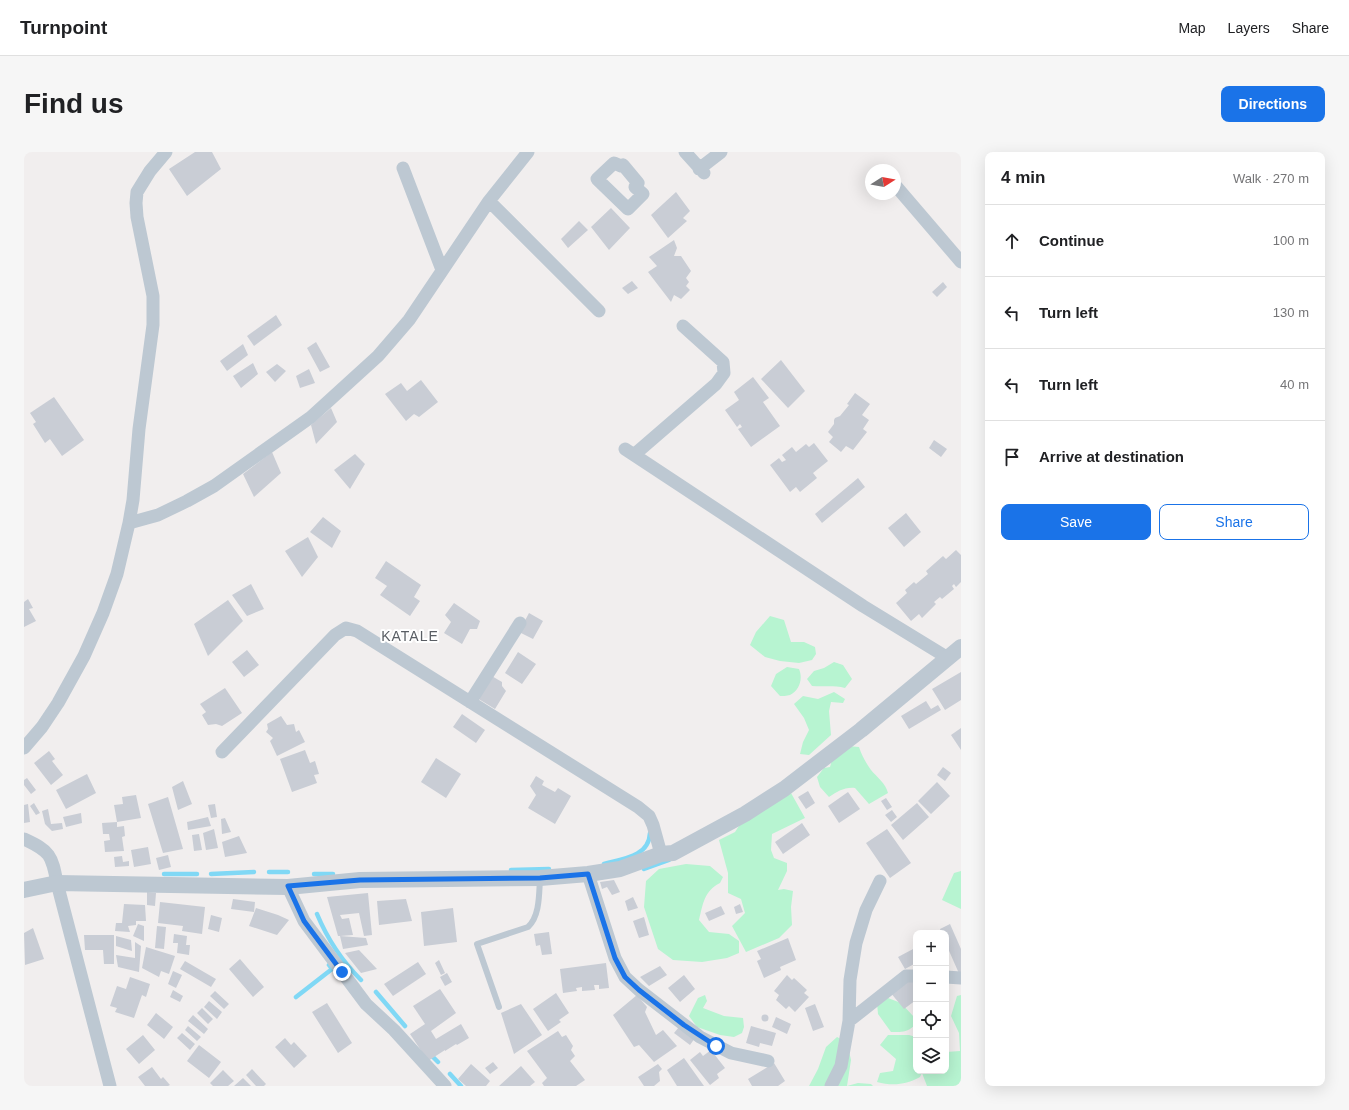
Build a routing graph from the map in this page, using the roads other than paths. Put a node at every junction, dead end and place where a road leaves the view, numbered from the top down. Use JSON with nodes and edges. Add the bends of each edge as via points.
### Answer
{"nodes":[{"id":1,"x":166,"y":152,"type":"edge"},
{"id":2,"x":528,"y":152,"type":"edge"},
{"id":3,"x":684,"y":152,"type":"edge"},
{"id":4,"x":721,"y":152,"type":"edge"},
{"id":5,"x":403,"y":168,"type":"dead end"},
{"id":6,"x":901,"y":192,"type":"edge"},
{"id":7,"x":489,"y":201,"type":"junction"},
{"id":8,"x":961,"y":262,"type":"edge"},
{"id":9,"x":442,"y":270,"type":"junction"},
{"id":10,"x":599,"y":311,"type":"dead end"},
{"id":11,"x":683,"y":326,"type":"dead end"},
{"id":12,"x":129,"y":523,"type":"junction"},
{"id":13,"x":520,"y":623,"type":"dead end"},
{"id":14,"x":961,"y":648,"type":"edge"},
{"id":15,"x":948,"y":658,"type":"junction"},
{"id":16,"x":470,"y":702,"type":"junction"},
{"id":17,"x":24,"y":748,"type":"edge"},
{"id":18,"x":222,"y":752,"type":"dead end"},
{"id":19,"x":24,"y":839,"type":"edge"},
{"id":20,"x":661,"y":854,"type":"junction"},
{"id":21,"x":588,"y":874,"type":"junction"},
{"id":22,"x":540,"y":878,"type":"junction"},
{"id":23,"x":880,"y":880,"type":"dead end"},
{"id":24,"x":57,"y":883,"type":"junction"},
{"id":25,"x":288,"y":886,"type":"junction"},
{"id":26,"x":24,"y":890,"type":"edge"},
{"id":27,"x":913,"y":976,"type":"edge"},
{"id":28,"x":949,"y":977,"type":"edge"},
{"id":29,"x":961,"y":978,"type":"edge"},
{"id":30,"x":499,"y":1007,"type":"dead end"},
{"id":31,"x":849,"y":1021,"type":"junction"},
{"id":32,"x":768,"y":1061,"type":"dead end"},
{"id":33,"x":110,"y":1086,"type":"edge"},
{"id":34,"x":445,"y":1086,"type":"edge"},
{"id":35,"x":831,"y":1086,"type":"edge"}],
"edges":[{"from":1,"to":12,"type":"street","via":[[150,170],[137,192],[137,217],[153,296],[152,325]]},
{"from":2,"to":7,"type":"street"},
{"from":3,"to":4,"type":"street","via":[[702,171]]},
{"from":5,"to":9,"type":"street"},
{"from":6,"to":8,"type":"street"},
{"from":7,"to":9,"type":"street"},
{"from":7,"to":10,"type":"street"},
{"from":9,"to":12,"type":"street","via":[[409,320],[378,356],[311,417],[214,486],[158,515]]},
{"from":11,"to":15,"type":"street","via":[[723,362],[724,373],[716,384],[630,451],[863,606]]},
{"from":12,"to":17,"type":"street","via":[[117,574],[84,656],[58,703]]},
{"from":13,"to":16,"type":"street"},
{"from":14,"to":15,"type":"street"},
{"from":15,"to":20,"type":"street","via":[[784,789],[745,814],[673,853]]},
{"from":16,"to":18,"type":"street","via":[[357,631],[346,628],[335,635]]},
{"from":16,"to":20,"type":"street","via":[[638,807],[653,825]]},
{"from":19,"to":24,"type":"street","via":[[46,851],[53,863]]},
{"from":20,"to":21,"type":"street","via":[[620,869]]},
{"from":21,"to":22,"type":"street"},
{"from":21,"to":32,"type":"street","via":[[615,958],[625,977],[700,1037],[731,1053]]},
{"from":22,"to":25,"type":"street","via":[[360,880]]},
{"from":22,"to":30,"type":"lane","via":[[539,898],[533,922],[528,927],[477,944]]},
{"from":23,"to":31,"type":"street","via":[[866,910],[856,943],[850,980]]},
{"from":24,"to":25,"type":"street"},
{"from":24,"to":26,"type":"street"},
{"from":24,"to":33,"type":"street"},
{"from":25,"to":34,"type":"street","via":[[304,921],[366,1004],[394,1030]]},
{"from":27,"to":31,"type":"street","via":[[906,976]]},
{"from":28,"to":29,"type":"street"},
{"from":31,"to":35,"type":"street","via":[[841,1066]]}]}
